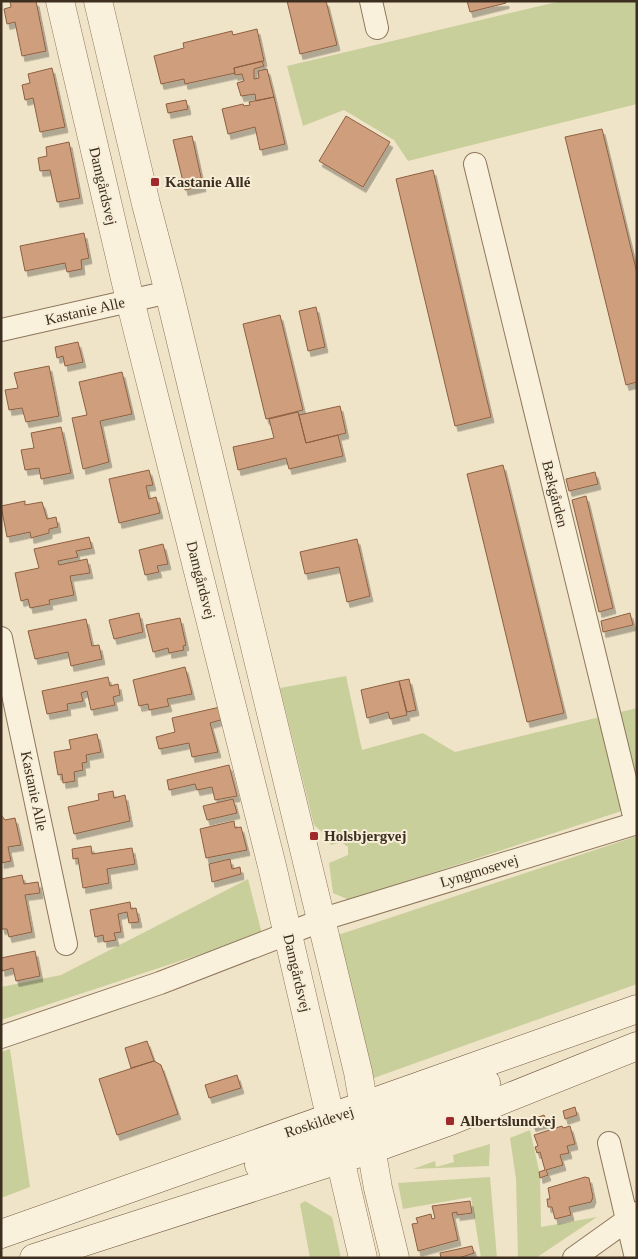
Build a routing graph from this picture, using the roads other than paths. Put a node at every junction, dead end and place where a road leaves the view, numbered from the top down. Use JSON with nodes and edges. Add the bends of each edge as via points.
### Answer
{"nodes":[{"id":1,"x":60,"y":1,"type":"edge"},
{"id":2,"x":98,"y":1,"type":"edge"},
{"id":3,"x":370,"y":1,"type":"edge"},
{"id":4,"x":377,"y":28,"type":"dead end"},
{"id":5,"x":475,"y":164,"type":"dead end"},
{"id":6,"x":169,"y":292,"type":"junction"},
{"id":7,"x":130,"y":300,"type":"junction"},
{"id":8,"x":1,"y":330,"type":"edge"},
{"id":9,"x":1,"y":638,"type":"edge"},
{"id":10,"x":636,"y":823,"type":"edge"},
{"id":11,"x":321,"y":920,"type":"junction"},
{"id":12,"x":288,"y":933,"type":"junction"},
{"id":13,"x":66,"y":944,"type":"dead end"},
{"id":14,"x":637,"y":1009,"type":"edge"},
{"id":15,"x":586,"y":1027,"type":"junction"},
{"id":16,"x":1,"y":1037,"type":"edge"},
{"id":17,"x":637,"y":1046,"type":"edge"},
{"id":18,"x":364,"y":1107,"type":"junction"},
{"id":19,"x":335,"y":1136,"type":"junction"},
{"id":20,"x":370,"y":1141,"type":"junction"},
{"id":21,"x":609,"y":1143,"type":"dead end"},
{"id":22,"x":632,"y":1217,"type":"edge"},
{"id":23,"x":1,"y":1234,"type":"edge"},
{"id":24,"x":34,"y":1258,"type":"edge"},
{"id":25,"x":363,"y":1258,"type":"edge"},
{"id":26,"x":395,"y":1258,"type":"edge"},
{"id":27,"x":574,"y":1258,"type":"edge"},
{"id":28,"x":636,"y":1258,"type":"edge"}],
"edges":[{"from":1,"to":7,"type":"street","name":"Damgårdsvej"},
{"from":2,"to":6,"type":"street"},
{"from":3,"to":4,"type":"street"},
{"from":5,"to":10,"type":"street","name":"Bækgården"},
{"from":6,"to":7,"type":"street","name":"Kastanie Alle"},
{"from":6,"to":11,"type":"street"},
{"from":7,"to":8,"type":"street","name":"Kastanie Alle"},
{"from":7,"to":12,"type":"street","name":"Damgårdsvej"},
{"from":9,"to":13,"type":"street","name":"Kastanie Alle"},
{"from":10,"to":11,"type":"street","name":"Lyngmosevej"},
{"from":11,"to":12,"type":"street"},
{"from":11,"to":18,"type":"street"},
{"from":12,"to":16,"type":"street","via":[[160,983]]},
{"from":12,"to":19,"type":"street","name":"Damgårdsvej"},
{"from":14,"to":15,"type":"street","name":"Roskildevej"},
{"from":15,"to":18,"type":"street","name":"Roskildevej"},
{"from":15,"to":20,"type":"street","via":[[533,1064],[395,1118]]},
{"from":17,"to":20,"type":"street","name":"Roskildevej","via":[[450,1121]]},
{"from":18,"to":19,"type":"street","name":"Roskildevej"},
{"from":18,"to":20,"type":"street"},
{"from":19,"to":20,"type":"street","name":"Roskildevej"},
{"from":19,"to":23,"type":"street","name":"Roskildevej","via":[[248,1145]]},
{"from":19,"to":24,"type":"street","via":[[173,1194],[120,1229]]},
{"from":19,"to":25,"type":"street"},
{"from":20,"to":26,"type":"street"},
{"from":21,"to":22,"type":"street"},
{"from":22,"to":27,"type":"street"},
{"from":22,"to":28,"type":"street"}]}
